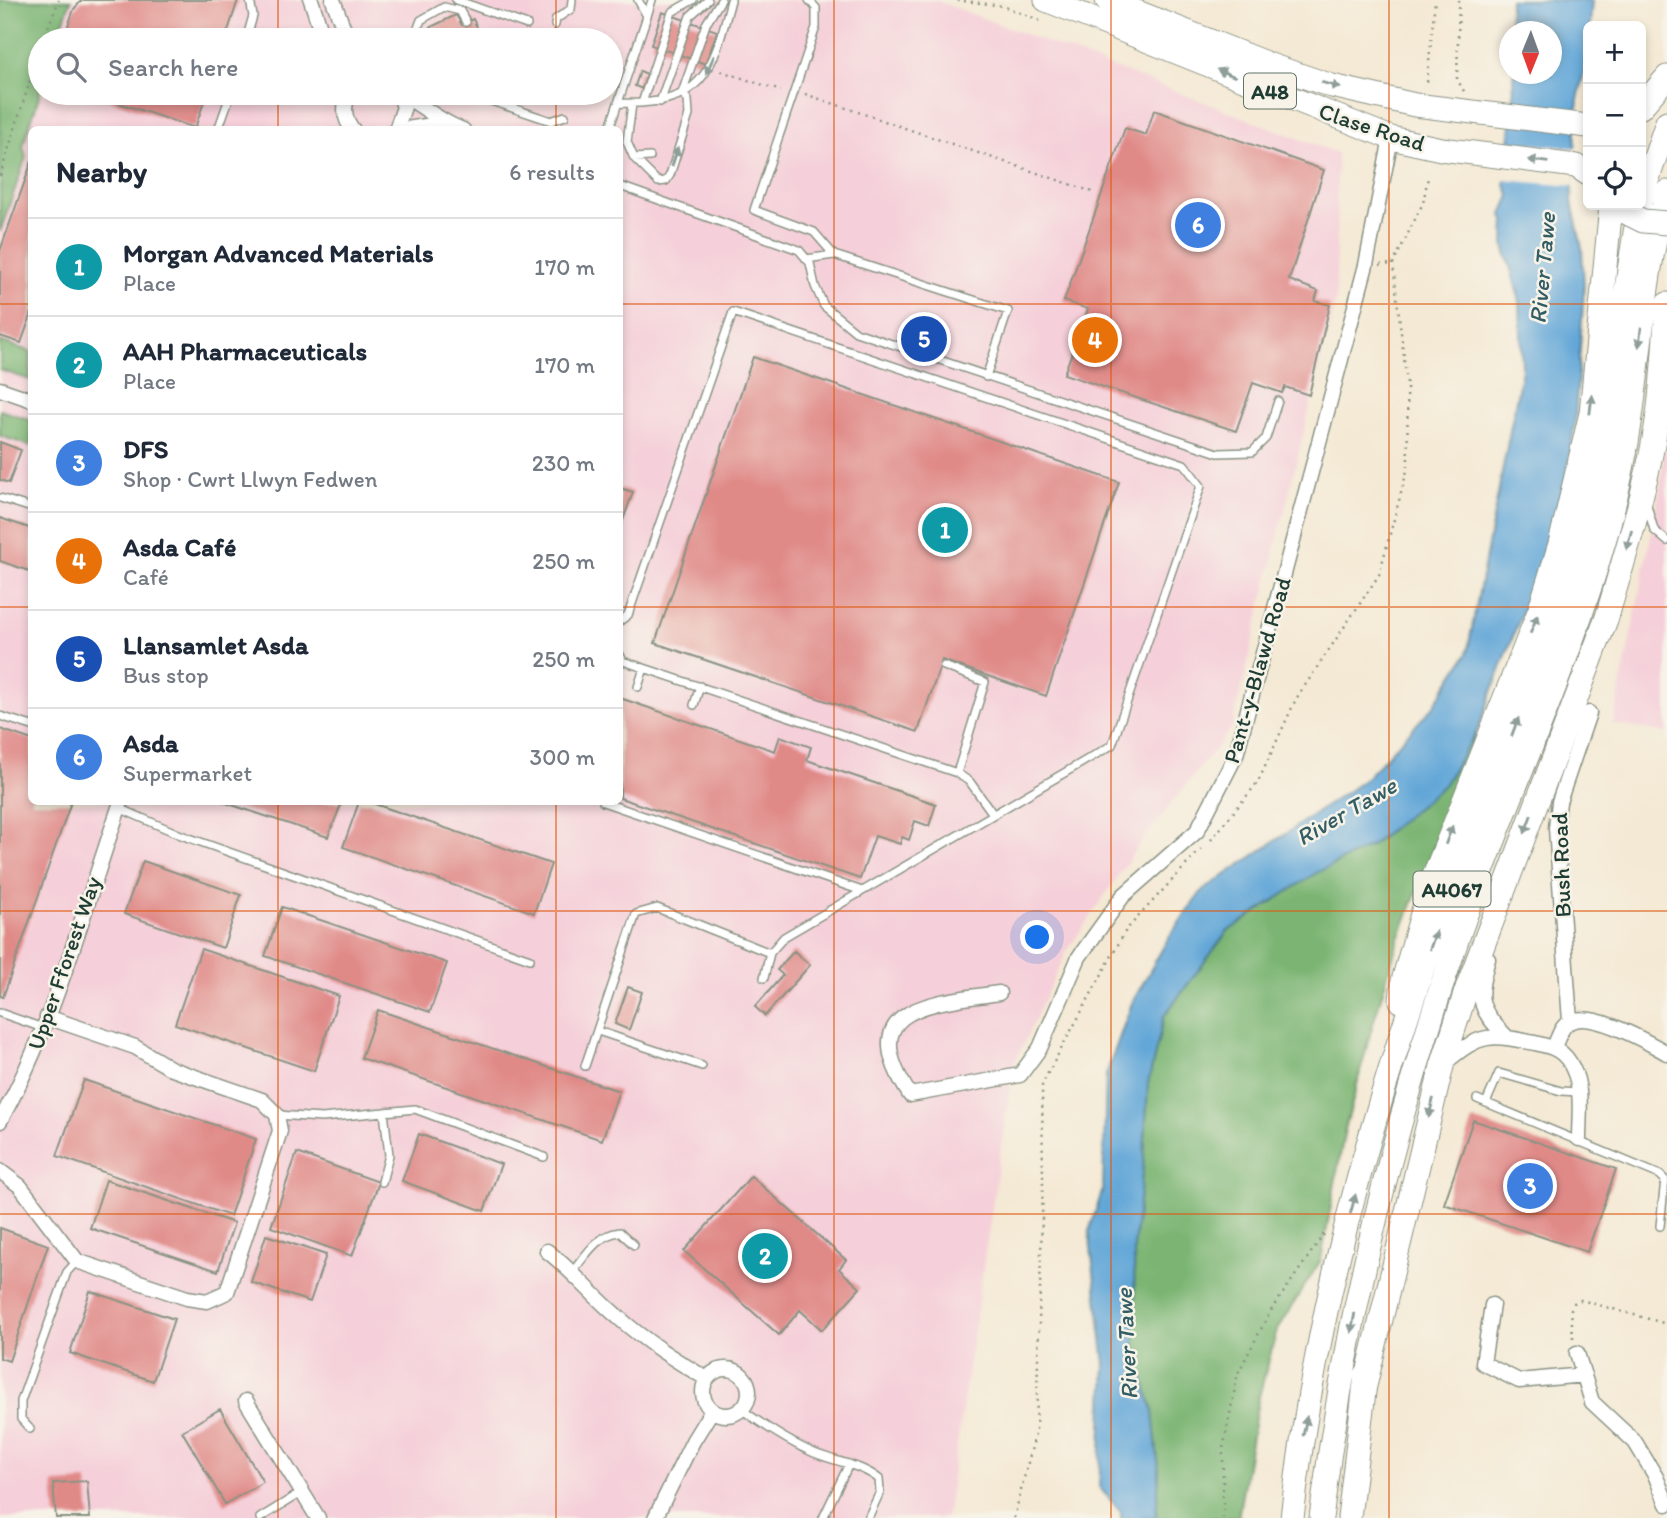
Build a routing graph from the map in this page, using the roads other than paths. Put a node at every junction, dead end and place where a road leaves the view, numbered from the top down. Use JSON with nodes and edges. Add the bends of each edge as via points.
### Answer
{"nodes":[{"id":1,"x":250,"y":0,"type":"edge"},
{"id":2,"x":311,"y":0,"type":"edge"},
{"id":3,"x":333,"y":0,"type":"edge"},
{"id":4,"x":456,"y":0,"type":"edge"},
{"id":5,"x":572,"y":0,"type":"edge"},
{"id":6,"x":638,"y":0,"type":"edge"},
{"id":7,"x":652,"y":0,"type":"edge"},
{"id":8,"x":693,"y":0,"type":"edge"},
{"id":9,"x":708,"y":0,"type":"edge"},
{"id":10,"x":721,"y":0,"type":"edge"},
{"id":11,"x":731,"y":0,"type":"edge"},
{"id":12,"x":810,"y":0,"type":"edge"},
{"id":13,"x":1046,"y":0,"type":"edge"},
{"id":14,"x":1107,"y":0,"type":"edge"},
{"id":15,"x":647,"y":16,"type":"junction"},
{"id":16,"x":466,"y":22,"type":"dead end"},
{"id":17,"x":527,"y":25,"type":"dead end"},
{"id":18,"x":555,"y":25,"type":"dead end"},
{"id":19,"x":250,"y":28,"type":"edge"},
{"id":20,"x":320,"y":28,"type":"edge"},
{"id":21,"x":344,"y":28,"type":"edge"},
{"id":22,"x":418,"y":28,"type":"edge"},
{"id":23,"x":1667,"y":78,"type":"edge"},
{"id":24,"x":623,"y":88,"type":"edge"},
{"id":25,"x":682,"y":93,"type":"junction"},
{"id":26,"x":623,"y":103,"type":"edge"},
{"id":27,"x":642,"y":103,"type":"junction"},
{"id":28,"x":632,"y":104,"type":"junction"},
{"id":29,"x":227,"y":105,"type":"edge"},
{"id":30,"x":345,"y":105,"type":"edge"},
{"id":31,"x":401,"y":105,"type":"edge"},
{"id":32,"x":422,"y":105,"type":"edge"},
{"id":33,"x":504,"y":105,"type":"edge"},
{"id":34,"x":617,"y":105,"type":"edge"},
{"id":35,"x":657,"y":105,"type":"junction"},
{"id":36,"x":1654,"y":111,"type":"edge"},
{"id":37,"x":565,"y":116,"type":"dead end"},
{"id":38,"x":445,"y":123,"type":"junction"},
{"id":39,"x":219,"y":126,"type":"edge"},
{"id":40,"x":351,"y":126,"type":"edge"},
{"id":41,"x":399,"y":126,"type":"edge"},
{"id":42,"x":425,"y":126,"type":"edge"},
{"id":43,"x":453,"y":126,"type":"edge"},
{"id":44,"x":610,"y":126,"type":"edge"},
{"id":45,"x":1583,"y":126,"type":"edge"},
{"id":46,"x":1391,"y":138,"type":"junction"},
{"id":47,"x":1644,"y":147,"type":"edge"},
{"id":48,"x":650,"y":157,"type":"dead end"},
{"id":49,"x":634,"y":158,"type":"junction"},
{"id":50,"x":1582,"y":170,"type":"edge"},
{"id":51,"x":623,"y":187,"type":"edge"},
{"id":52,"x":1667,"y":192,"type":"edge"},
{"id":53,"x":1627,"y":210,"type":"edge"},
{"id":54,"x":1633,"y":210,"type":"edge"},
{"id":55,"x":1667,"y":223,"type":"edge"},
{"id":56,"x":834,"y":256,"type":"junction"},
{"id":57,"x":806,"y":259,"type":"junction"},
{"id":58,"x":1667,"y":304,"type":"edge"},
{"id":59,"x":986,"y":377,"type":"junction"},
{"id":60,"x":0,"y":389,"type":"edge"},
{"id":61,"x":28,"y":399,"type":"edge"},
{"id":62,"x":1278,"y":401,"type":"dead end"},
{"id":63,"x":1642,"y":491,"type":"junction"},
{"id":64,"x":0,"y":498,"type":"edge"},
{"id":65,"x":28,"y":507,"type":"edge"},
{"id":66,"x":1667,"y":541,"type":"edge"},
{"id":67,"x":623,"y":619,"type":"edge"},
{"id":68,"x":623,"y":660,"type":"edge"},
{"id":69,"x":944,"y":666,"type":"dead end"},
{"id":70,"x":644,"y":668,"type":"junction"},
{"id":71,"x":700,"y":686,"type":"junction"},
{"id":72,"x":638,"y":687,"type":"dead end"},
{"id":73,"x":694,"y":705,"type":"dead end"},
{"id":74,"x":1589,"y":713,"type":"dead end"},
{"id":75,"x":0,"y":716,"type":"edge"},
{"id":76,"x":28,"y":725,"type":"edge"},
{"id":77,"x":957,"y":773,"type":"junction"},
{"id":78,"x":120,"y":805,"type":"edge"},
{"id":79,"x":612,"y":805,"type":"edge"},
{"id":80,"x":993,"y":814,"type":"junction"},
{"id":81,"x":1514,"y":864,"type":"junction"},
{"id":82,"x":862,"y":891,"type":"junction"},
{"id":83,"x":770,"y":953,"type":"junction"},
{"id":84,"x":530,"y":959,"type":"dead end"},
{"id":85,"x":764,"y":978,"type":"dead end"},
{"id":86,"x":999,"y":993,"type":"dead end"},
{"id":87,"x":0,"y":1013,"type":"edge"},
{"id":88,"x":1570,"y":1021,"type":"junction"},
{"id":89,"x":45,"y":1023,"type":"junction"},
{"id":90,"x":598,"y":1031,"type":"junction"},
{"id":91,"x":1505,"y":1035,"type":"junction"},
{"id":92,"x":1555,"y":1047,"type":"junction"},
{"id":93,"x":1667,"y":1053,"type":"edge"},
{"id":94,"x":585,"y":1066,"type":"dead end"},
{"id":95,"x":702,"y":1066,"type":"dead end"},
{"id":96,"x":1442,"y":1066,"type":"junction"},
{"id":97,"x":1579,"y":1092,"type":"junction"},
{"id":98,"x":1477,"y":1100,"type":"dead end"},
{"id":99,"x":1486,"y":1103,"type":"junction"},
{"id":100,"x":384,"y":1112,"type":"junction"},
{"id":101,"x":277,"y":1115,"type":"junction"},
{"id":102,"x":0,"y":1121,"type":"edge"},
{"id":103,"x":1579,"y":1139,"type":"junction"},
{"id":104,"x":1392,"y":1153,"type":"junction"},
{"id":105,"x":544,"y":1157,"type":"dead end"},
{"id":106,"x":0,"y":1171,"type":"edge"},
{"id":107,"x":382,"y":1182,"type":"dead end"},
{"id":108,"x":1660,"y":1226,"type":"dead end"},
{"id":109,"x":634,"y":1245,"type":"dead end"},
{"id":110,"x":547,"y":1251,"type":"dead end"},
{"id":111,"x":78,"y":1261,"type":"junction"},
{"id":112,"x":573,"y":1271,"type":"junction"},
{"id":113,"x":1492,"y":1305,"type":"dead end"},
{"id":114,"x":1577,"y":1353,"type":"road end"},
{"id":115,"x":1584,"y":1375,"type":"junction"},
{"id":116,"x":707,"y":1379,"type":"junction"},
{"id":117,"x":1364,"y":1390,"type":"junction"},
{"id":118,"x":246,"y":1401,"type":"dead end"},
{"id":119,"x":741,"y":1409,"type":"junction"},
{"id":120,"x":712,"y":1410,"type":"junction"},
{"id":121,"x":30,"y":1429,"type":"dead end"},
{"id":122,"x":849,"y":1464,"type":"junction"},
{"id":123,"x":302,"y":1492,"type":"junction"},
{"id":124,"x":1667,"y":1504,"type":"edge"},
{"id":125,"x":260,"y":1518,"type":"edge"},
{"id":126,"x":318,"y":1518,"type":"edge"},
{"id":127,"x":655,"y":1518,"type":"edge"},
{"id":128,"x":823,"y":1518,"type":"edge"},
{"id":129,"x":868,"y":1518,"type":"edge"},
{"id":130,"x":1289,"y":1518,"type":"edge"},
{"id":131,"x":1321,"y":1518,"type":"edge"},
{"id":132,"x":1349,"y":1518,"type":"edge"}],
"edges":[{"from":1,"to":19,"type":"lane"},
{"from":2,"to":20,"type":"street"},
{"from":3,"to":21,"type":"street"},
{"from":4,"to":17,"type":"lane"},
{"from":5,"to":18,"type":"lane","via":[[571,9],[556,19]]},
{"from":6,"to":15,"type":"lane"},
{"from":7,"to":15,"type":"lane"},
{"from":8,"to":27,"type":"lane","via":[[673,12]]},
{"from":9,"to":35,"type":"lane","via":[[690,16]]},
{"from":10,"to":25,"type":"lane","via":[[706,24]]},
{"from":11,"to":25,"type":"lane","one_way":true,"via":[[707,74]]},
{"from":12,"to":56,"type":"lane","via":[[816,8],[816,27],[754,210],[814,232]]},
{"from":46,"to":13,"type":"main road","name":"Clase Road","number":"A48","one_way":true},
{"from":14,"to":45,"type":"main road","name":"Clase Road","number":"A48","one_way":true,"via":[[1332,86],[1415,105]]},
{"from":15,"to":24,"type":"lane"},
{"from":16,"to":22,"type":"lane","via":[[460,11],[444,7],[421,20]]},
{"from":23,"to":36,"type":"main road"},
{"from":25,"to":35,"type":"lane"},
{"from":49,"to":25,"type":"lane","one_way":true,"via":[[651,178],[666,181],[689,115],[688,100]]},
{"from":26,"to":28,"type":"lane"},
{"from":27,"to":28,"type":"lane"},
{"from":27,"to":35,"type":"lane"},
{"from":28,"to":49,"type":"lane","via":[[627,142]]},
{"from":29,"to":39,"type":"lane"},
{"from":30,"to":40,"type":"street"},
{"from":31,"to":41,"type":"street"},
{"from":32,"to":38,"type":"street"},
{"from":33,"to":37,"type":"lane","via":[[551,121]]},
{"from":34,"to":44,"type":"lane"},
{"from":36,"to":47,"type":"main road"},
{"from":38,"to":42,"type":"street"},
{"from":38,"to":43,"type":"street"},
{"from":50,"to":46,"type":"main road","name":"Clase Road","number":"A48","one_way":true},
{"from":46,"to":86,"type":"street","name":"Pant-y-Blawd Road","via":[[1366,265],[1236,755],[1197,831],[1123,896],[1079,957],[1040,1048],[1020,1075],[910,1095],[896,1073],[892,1052],[892,1031],[900,1018],[926,1004]]},
{"from":48,"to":49,"type":"lane"},
{"from":51,"to":57,"type":"lane","via":[[777,241],[799,250]]},
{"from":52,"to":104,"type":"main road","number":"A4067","one_way":true,"via":[[1654,239],[1620,482],[1598,565],[1458,937]]},
{"from":130,"to":53,"type":"main road","one_way":true,"via":[[1329,1299],[1398,1043],[1403,981],[1430,886],[1540,609],[1578,478]]},
{"from":54,"to":55,"type":"main road","bridge":true,"via":[[1643,221]]},
{"from":56,"to":57,"type":"lane"},
{"from":56,"to":59,"type":"lane","via":[[1008,311]]},
{"from":57,"to":59,"type":"lane","via":[[824,306],[856,332]]},
{"from":58,"to":63,"type":"main road","via":[[1659,408]]},
{"from":59,"to":62,"type":"lane","via":[[1217,453],[1252,452],[1266,438]]},
{"from":60,"to":61,"type":"street"},
{"from":63,"to":66,"type":"lane","via":[[1654,530]]},
{"from":63,"to":81,"type":"main road","one_way":true,"via":[[1607,617]]},
{"from":64,"to":65,"type":"lane"},
{"from":67,"to":80,"type":"lane","via":[[733,312],[1184,464],[1201,486],[1112,745]]},
{"from":68,"to":70,"type":"lane"},
{"from":69,"to":77,"type":"lane","via":[[985,682]]},
{"from":70,"to":71,"type":"lane"},
{"from":70,"to":72,"type":"lane"},
{"from":71,"to":73,"type":"lane"},
{"from":71,"to":77,"type":"lane"},
{"from":74,"to":88,"type":"street","name":"Bush Road","via":[[1559,802],[1556,828]]},
{"from":75,"to":76,"type":"lane"},
{"from":77,"to":80,"type":"lane","via":[[970,782]]},
{"from":78,"to":84,"type":"lane","via":[[181,835]]},
{"from":78,"to":89,"type":"street","name":"Upper Fforest Way"},
{"from":79,"to":82,"type":"lane"},
{"from":80,"to":82,"type":"lane"},
{"from":81,"to":91,"type":"street","via":[[1480,989],[1489,1020]]},
{"from":81,"to":96,"type":"main road"},
{"from":82,"to":83,"type":"lane","via":[[784,937]]},
{"from":83,"to":85,"type":"lane"},
{"from":83,"to":90,"type":"lane","via":[[657,908],[636,914]]},
{"from":87,"to":89,"type":"lane"},
{"from":88,"to":92,"type":"street"},
{"from":88,"to":93,"type":"street","via":[[1601,1023]]},
{"from":89,"to":101,"type":"street","via":[[135,1047],[172,1069],[262,1100]]},
{"from":89,"to":102,"type":"street","name":"Upper Fforest Way","via":[[20,1086]]},
{"from":90,"to":94,"type":"lane"},
{"from":90,"to":95,"type":"lane"},
{"from":91,"to":92,"type":"street"},
{"from":91,"to":96,"type":"street","via":[[1465,1045]]},
{"from":92,"to":97,"type":"street","via":[[1574,1070]]},
{"from":96,"to":117,"type":"main road","one_way":true},
{"from":97,"to":99,"type":"lane","via":[[1499,1073]]},
{"from":97,"to":103,"type":"street"},
{"from":98,"to":99,"type":"lane"},
{"from":99,"to":103,"type":"lane"},
{"from":100,"to":101,"type":"lane","via":[[322,1118]]},
{"from":100,"to":105,"type":"lane","via":[[415,1109]]},
{"from":100,"to":107,"type":"lane","via":[[388,1155]]},
{"from":101,"to":111,"type":"street","via":[[280,1130],[227,1292],[207,1301],[187,1298]]},
{"from":103,"to":108,"type":"lane","via":[[1664,1178]]},
{"from":104,"to":117,"type":"main road"},
{"from":104,"to":131,"type":"main road","number":"A4067","one_way":true,"via":[[1356,1309]]},
{"from":106,"to":111,"type":"street","via":[[20,1186]]},
{"from":109,"to":112,"type":"lane","via":[[620,1232],[610,1233]]},
{"from":110,"to":112,"type":"street"},
{"from":111,"to":121,"type":"lane","via":[[67,1272],[21,1401],[21,1419]]},
{"from":112,"to":116,"type":"street","via":[[657,1350]]},
{"from":113,"to":115,"type":"street","via":[[1483,1363],[1520,1381]]},
{"from":114,"to":115,"type":"street"},
{"from":115,"to":124,"type":"street","via":[[1592,1402],[1634,1442]]},
{"from":116,"to":119,"type":"street","via":[[727,1369],[741,1374],[748,1388]]},
{"from":116,"to":120,"type":"street","via":[[704,1395]]},
{"from":117,"to":132,"type":"main road"},
{"from":118,"to":123,"type":"street"},
{"from":119,"to":120,"type":"street","via":[[727,1414]]},
{"from":119,"to":122,"type":"lane","via":[[813,1452]]},
{"from":120,"to":127,"type":"street"},
{"from":122,"to":128,"type":"lane"},
{"from":122,"to":129,"type":"lane","via":[[879,1479],[880,1492]]},
{"from":123,"to":125,"type":"lane"},
{"from":123,"to":126,"type":"street"}]}
